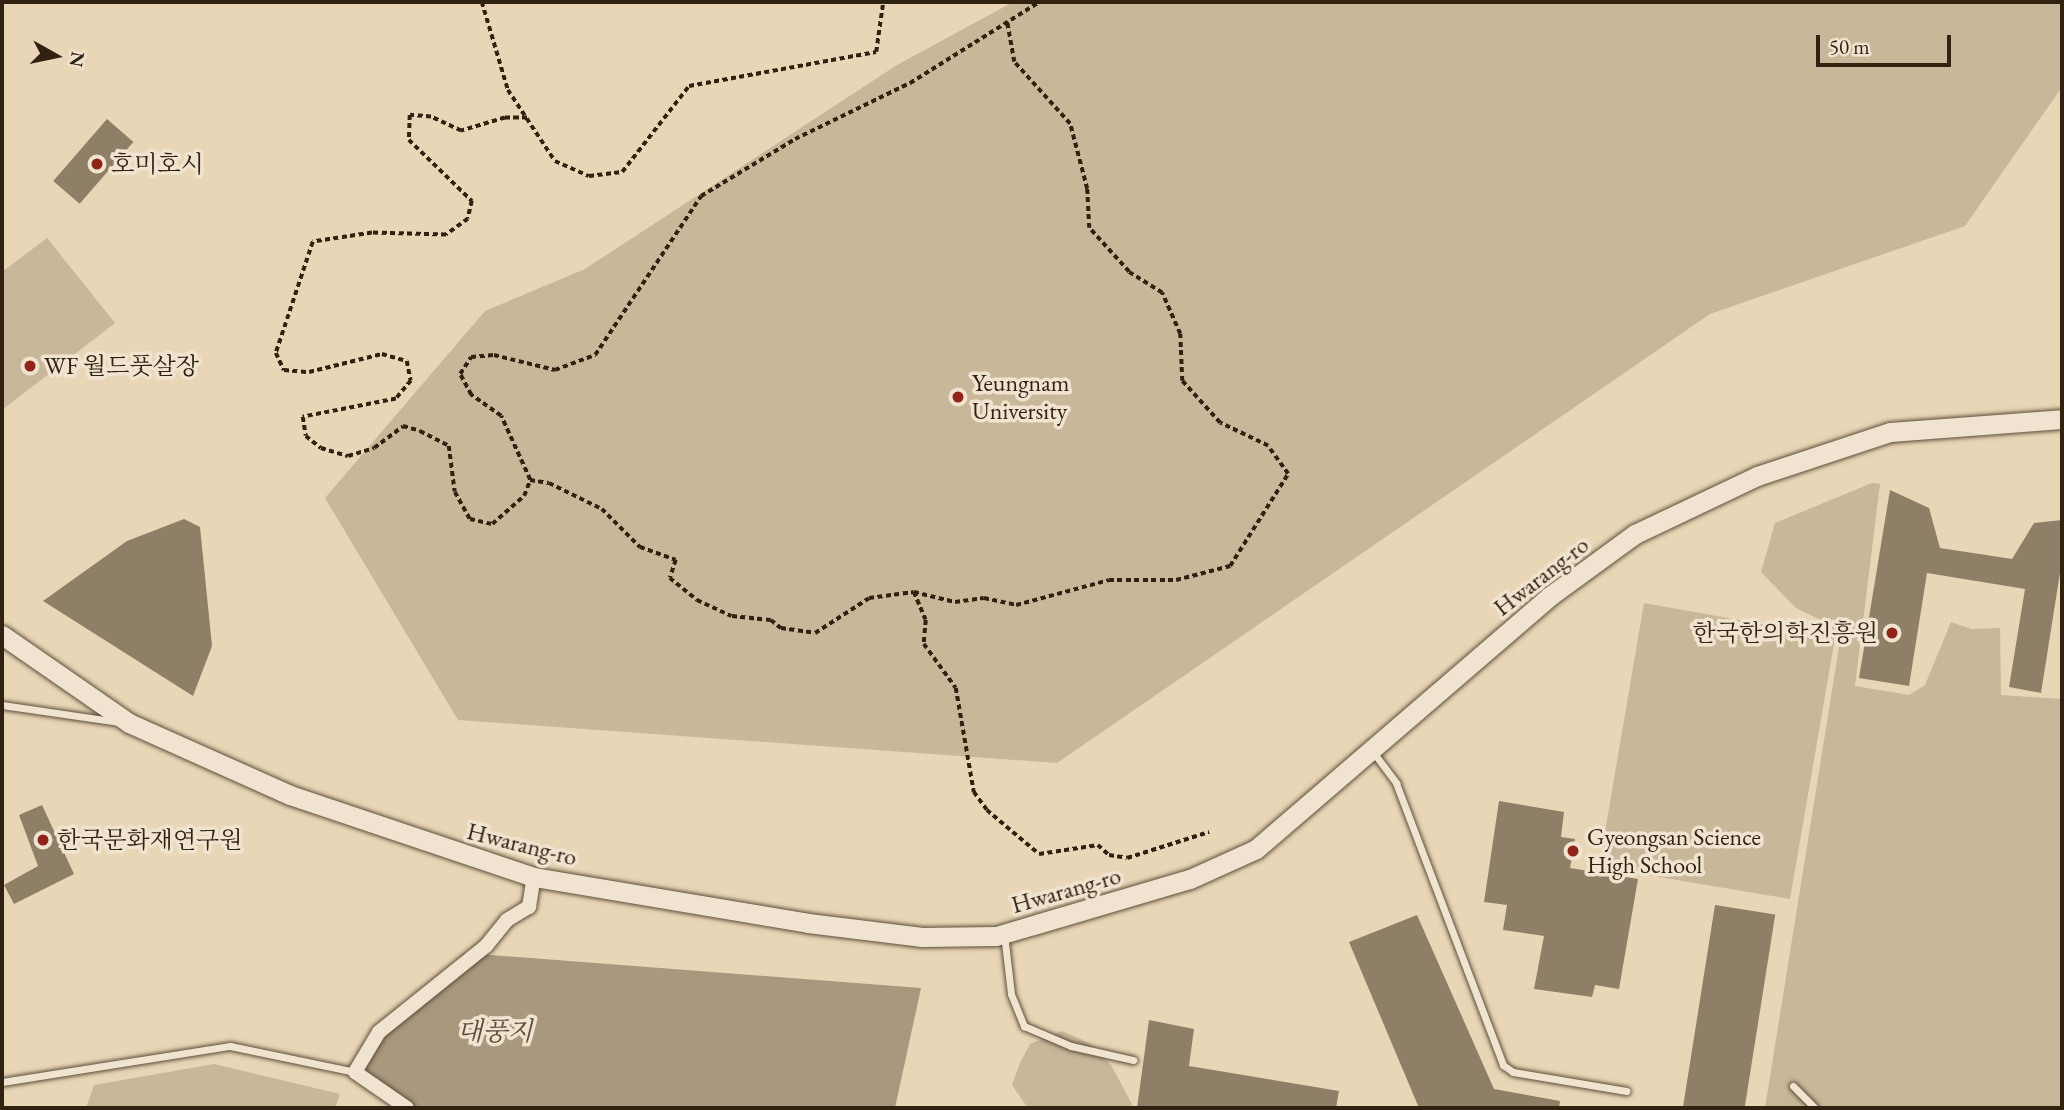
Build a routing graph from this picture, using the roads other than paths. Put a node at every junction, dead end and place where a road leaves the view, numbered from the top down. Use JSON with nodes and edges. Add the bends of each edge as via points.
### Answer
{"nodes":[{"id":1,"x":2062,"y":419,"type":"edge"},
{"id":2,"x":2,"y":635,"type":"edge"},
{"id":3,"x":2,"y":705,"type":"edge"},
{"id":4,"x":129,"y":723,"type":"junction"},
{"id":5,"x":1373,"y":752,"type":"junction"},
{"id":6,"x":534,"y":877,"type":"junction"},
{"id":7,"x":1004,"y":933,"type":"junction"},
{"id":8,"x":1133,"y":1060,"type":"dead end"},
{"id":9,"x":355,"y":1072,"type":"junction"},
{"id":10,"x":2,"y":1082,"type":"edge"},
{"id":11,"x":1793,"y":1086,"type":"dead end"},
{"id":12,"x":1626,"y":1091,"type":"dead end"},
{"id":13,"x":407,"y":1108,"type":"edge"},
{"id":14,"x":1815,"y":1108,"type":"edge"}],
"edges":[{"from":1,"to":5,"type":"street","name":"Hwarang-ro","via":[[1890,432],[1757,476],[1636,534],[1550,596]]},
{"from":2,"to":4,"type":"street","name":"Hwarang-ro"},
{"from":3,"to":4,"type":"lane"},
{"from":4,"to":6,"type":"street","name":"Hwarang-ro","via":[[290,795]]},
{"from":5,"to":7,"type":"street","name":"Hwarang-ro","via":[[1255,849],[1190,879]]},
{"from":5,"to":12,"type":"lane","via":[[1396,783],[1503,1065],[1513,1072]]},
{"from":6,"to":7,"type":"street","name":"Hwarang-ro","via":[[897,934]]},
{"from":6,"to":9,"type":"street","via":[[529,907],[507,920],[486,946],[379,1032]]},
{"from":7,"to":8,"type":"lane","via":[[1011,995],[1024,1026],[1071,1046]]},
{"from":9,"to":10,"type":"lane","via":[[230,1046]]},
{"from":9,"to":13,"type":"street"},
{"from":11,"to":14,"type":"lane"}]}
